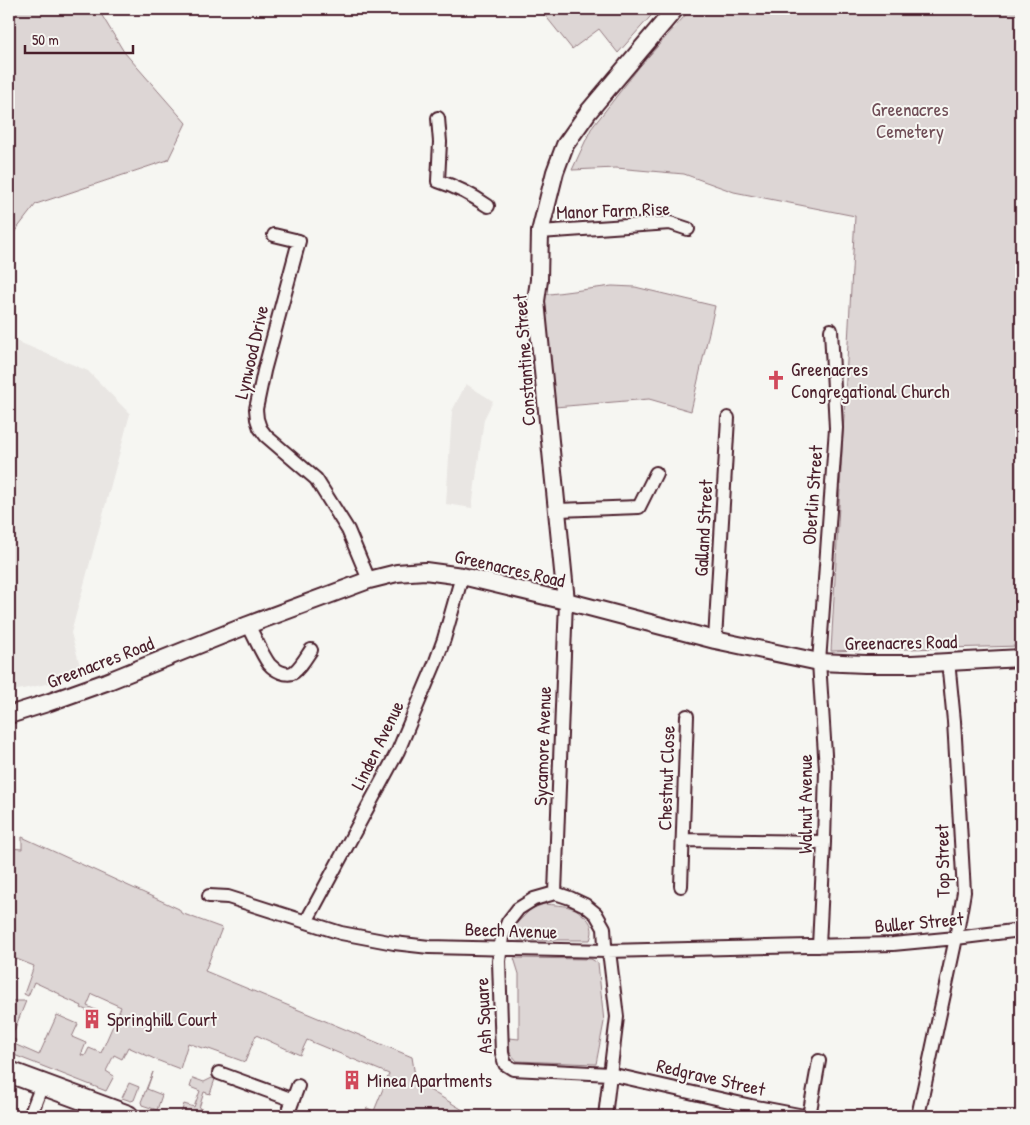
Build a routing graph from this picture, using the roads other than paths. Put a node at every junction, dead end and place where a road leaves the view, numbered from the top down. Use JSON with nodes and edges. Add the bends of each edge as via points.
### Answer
{"nodes":[{"id":1,"x":675,"y":9,"type":"edge"},
{"id":2,"x":438,"y":118,"type":"dead end"},
{"id":3,"x":488,"y":206,"type":"dead end"},
{"id":4,"x":688,"y":229,"type":"dead end"},
{"id":5,"x":540,"y":232,"type":"junction"},
{"id":6,"x":274,"y":235,"type":"dead end"},
{"id":7,"x":831,"y":330,"type":"dead end"},
{"id":8,"x":728,"y":418,"type":"dead end"},
{"id":9,"x":656,"y":473,"type":"dead end"},
{"id":10,"x":558,"y":510,"type":"junction"},
{"id":11,"x":462,"y":576,"type":"junction"},
{"id":12,"x":369,"y":580,"type":"junction"},
{"id":13,"x":566,"y":601,"type":"junction"},
{"id":14,"x":248,"y":625,"type":"junction"},
{"id":15,"x":715,"y":640,"type":"junction"},
{"id":16,"x":311,"y":650,"type":"dead end"},
{"id":17,"x":1021,"y":658,"type":"edge"},
{"id":18,"x":948,"y":661,"type":"junction"},
{"id":19,"x":819,"y":662,"type":"junction"},
{"id":20,"x":9,"y":715,"type":"edge"},
{"id":21,"x":688,"y":716,"type":"dead end"},
{"id":22,"x":683,"y":840,"type":"junction"},
{"id":23,"x":824,"y":842,"type":"junction"},
{"id":24,"x":681,"y":886,"type":"dead end"},
{"id":25,"x":554,"y":893,"type":"junction"},
{"id":26,"x":209,"y":896,"type":"dead end"},
{"id":27,"x":306,"y":922,"type":"junction"},
{"id":28,"x":1021,"y":930,"type":"edge"},
{"id":29,"x":956,"y":938,"type":"junction"},
{"id":30,"x":819,"y":946,"type":"junction"},
{"id":31,"x":500,"y":949,"type":"junction"},
{"id":32,"x":608,"y":951,"type":"junction"},
{"id":33,"x":819,"y":1061,"type":"dead end"},
{"id":34,"x":9,"y":1072,"type":"edge"},
{"id":35,"x":219,"y":1073,"type":"dead end"},
{"id":36,"x":610,"y":1074,"type":"junction"},
{"id":37,"x":42,"y":1084,"type":"junction"},
{"id":38,"x":298,"y":1086,"type":"dead end"},
{"id":39,"x":293,"y":1100,"type":"junction"},
{"id":40,"x":750,"y":1111,"type":"edge"},
{"id":41,"x":30,"y":1116,"type":"edge"},
{"id":42,"x":128,"y":1116,"type":"edge"},
{"id":43,"x":287,"y":1116,"type":"edge"},
{"id":44,"x":605,"y":1116,"type":"edge"},
{"id":45,"x":804,"y":1116,"type":"edge"},
{"id":46,"x":809,"y":1116,"type":"edge"},
{"id":47,"x":918,"y":1116,"type":"edge"}],
"edges":[{"from":1,"to":5,"type":"street","name":"Constantine Street","via":[[589,111],[565,145]]},
{"from":2,"to":3,"type":"street","via":[[438,181],[472,195]]},
{"from":4,"to":5,"type":"street","name":"Manor Farm Rise","via":[[670,224]]},
{"from":5,"to":10,"type":"street","name":"Constantine Street","via":[[536,301]]},
{"from":6,"to":12,"type":"street","name":"Lynwood Drive","via":[[299,241],[264,371],[256,408],[257,419],[266,436],[316,479],[348,530]]},
{"from":7,"to":19,"type":"street","name":"Oberlin Street","via":[[836,428]]},
{"from":8,"to":15,"type":"street","name":"Galland Street"},
{"from":9,"to":10,"type":"street","via":[[639,507]]},
{"from":10,"to":13,"type":"street","name":"Constantine Street"},
{"from":11,"to":12,"type":"street","name":"Greenacres Road","via":[[424,571]]},
{"from":11,"to":13,"type":"street","name":"Greenacres Road"},
{"from":11,"to":27,"type":"street","name":"Linden Avenue","via":[[436,661],[398,751]]},
{"from":12,"to":14,"type":"street","name":"Greenacres Road"},
{"from":13,"to":15,"type":"street","name":"Greenacres Road"},
{"from":13,"to":25,"type":"street","name":"Sycamore Avenue"},
{"from":14,"to":16,"type":"street","via":[[275,670],[289,674],[294,672]]},
{"from":14,"to":20,"type":"street","name":"Greenacres Road","via":[[106,682]]},
{"from":15,"to":19,"type":"street","name":"Greenacres Road"},
{"from":17,"to":18,"type":"street","name":"Greenacres Road"},
{"from":18,"to":19,"type":"street","name":"Greenacres Road","via":[[912,664]]},
{"from":18,"to":29,"type":"street","name":"Top Street","via":[[964,892]]},
{"from":19,"to":23,"type":"street","name":"Walnut Avenue","via":[[826,770]]},
{"from":21,"to":22,"type":"street","name":"Chestnut Close"},
{"from":22,"to":23,"type":"street","name":"Chestnut Close"},
{"from":22,"to":24,"type":"street","name":"Chestnut Close"},
{"from":23,"to":30,"type":"street","name":"Walnut Avenue"},
{"from":25,"to":31,"type":"street","via":[[534,899],[518,909],[508,922]]},
{"from":25,"to":32,"type":"street","via":[[585,905],[596,914],[604,928]]},
{"from":26,"to":27,"type":"street","name":"Beech Avenue","via":[[228,897]]},
{"from":27,"to":31,"type":"street","name":"Beech Avenue","via":[[341,933],[394,943]]},
{"from":28,"to":29,"type":"street","name":"Buller Street"},
{"from":29,"to":30,"type":"street","name":"Buller Street"},
{"from":29,"to":47,"type":"street","name":"Top Street"},
{"from":30,"to":32,"type":"street","name":"Beech Avenue"},
{"from":31,"to":32,"type":"street","name":"Beech Avenue"},
{"from":31,"to":36,"type":"street","name":"Ash Square","via":[[502,1053],[505,1064],[514,1069]]},
{"from":32,"to":36,"type":"street","via":[[617,1017]]},
{"from":33,"to":46,"type":"street"},
{"from":34,"to":37,"type":"main road"},
{"from":35,"to":39,"type":"street"},
{"from":36,"to":40,"type":"street","name":"Redgrave Street"},
{"from":36,"to":44,"type":"street"},
{"from":37,"to":41,"type":"street"},
{"from":37,"to":42,"type":"main road"},
{"from":38,"to":39,"type":"street"},
{"from":39,"to":43,"type":"street"},
{"from":40,"to":45,"type":"street","name":"Redgrave Street"}]}
